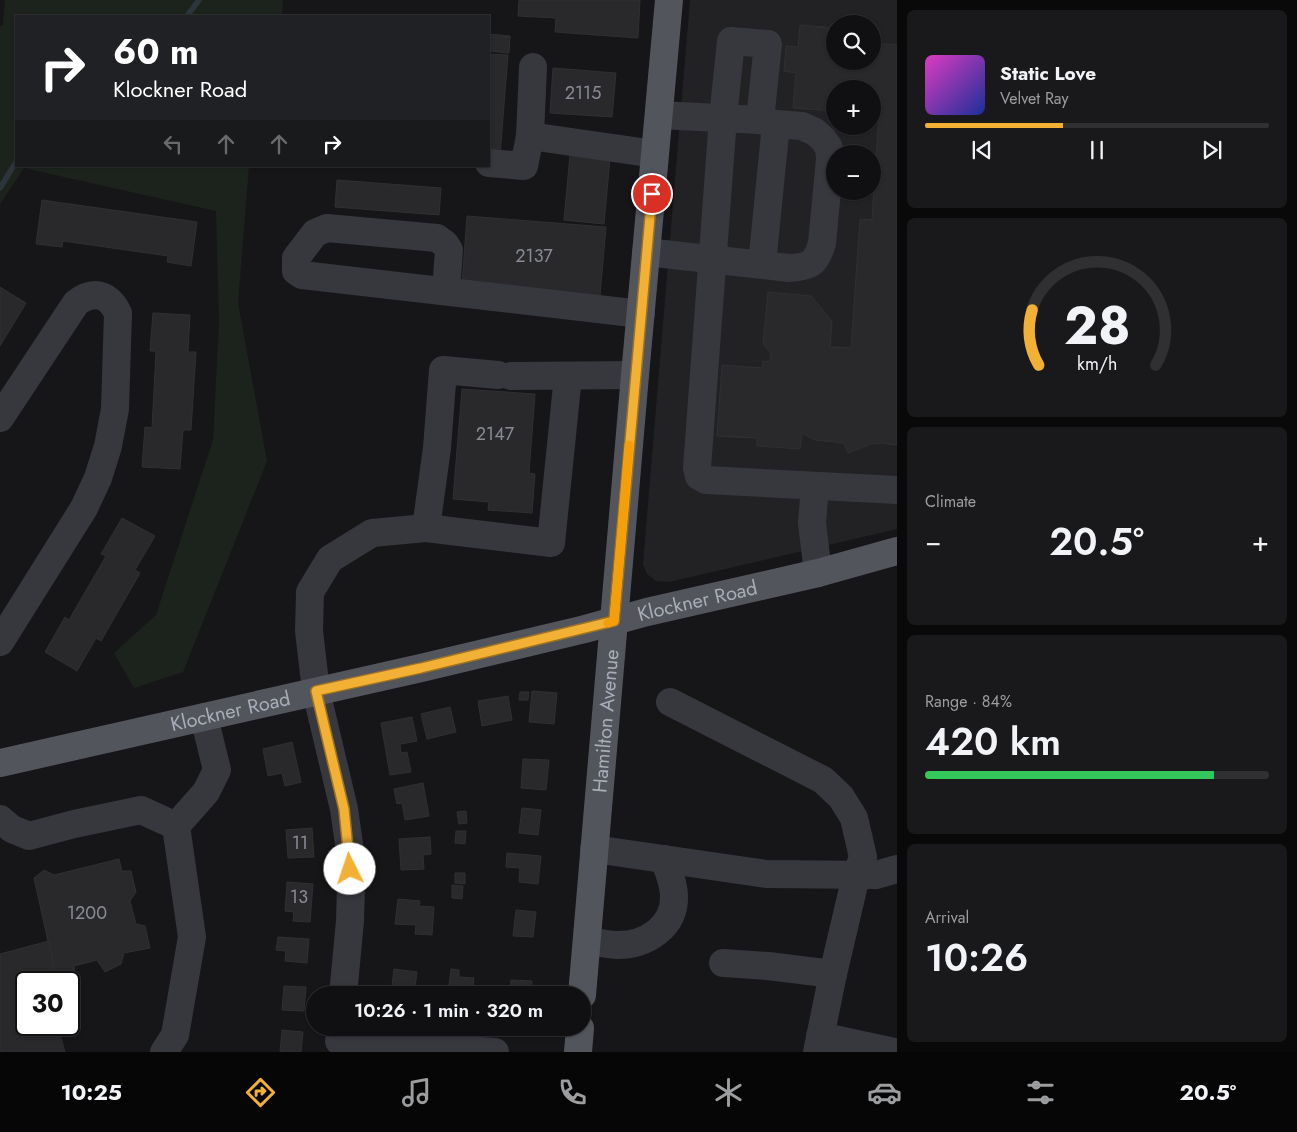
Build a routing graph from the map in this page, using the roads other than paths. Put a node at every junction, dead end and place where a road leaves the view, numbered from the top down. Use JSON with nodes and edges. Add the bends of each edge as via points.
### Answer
{"nodes":[{"id":1,"x":669,"y":0,"type":"edge"},
{"id":2,"x":533,"y":67,"type":"dead end"},
{"id":3,"x":659,"y":115,"type":"junction"},
{"id":4,"x":723,"y":118,"type":"junction"},
{"id":5,"x":768,"y":122,"type":"junction"},
{"id":6,"x":530,"y":136,"type":"junction"},
{"id":7,"x":655,"y":154,"type":"junction"},
{"id":8,"x":490,"y":163,"type":"edge"},
{"id":9,"x":646,"y":252,"type":"junction"},
{"id":10,"x":714,"y":259,"type":"junction"},
{"id":11,"x":762,"y":264,"type":"junction"},
{"id":12,"x":446,"y":290,"type":"junction"},
{"id":13,"x":640,"y":314,"type":"junction"},
{"id":14,"x":635,"y":375,"type":"junction"},
{"id":15,"x":568,"y":376,"type":"junction"},
{"id":16,"x":0,"y":418,"type":"edge"},
{"id":17,"x":815,"y":486,"type":"junction"},
{"id":18,"x":897,"y":490,"type":"edge"},
{"id":19,"x":426,"y":528,"type":"junction"},
{"id":20,"x":897,"y":551,"type":"edge"},
{"id":21,"x":818,"y":573,"type":"junction"},
{"id":22,"x":614,"y":621,"type":"junction"},
{"id":23,"x":0,"y":642,"type":"edge"},
{"id":24,"x":316,"y":691,"type":"junction"},
{"id":25,"x":670,"y":702,"type":"dead end"},
{"id":26,"x":204,"y":717,"type":"junction"},
{"id":27,"x":0,"y":763,"type":"edge"},
{"id":28,"x":0,"y":819,"type":"edge"},
{"id":29,"x":176,"y":826,"type":"junction"},
{"id":30,"x":594,"y":849,"type":"junction"},
{"id":31,"x":664,"y":859,"type":"junction"},
{"id":32,"x":897,"y":869,"type":"edge"},
{"id":33,"x":856,"y":876,"type":"junction"},
{"id":34,"x":587,"y":941,"type":"junction"},
{"id":35,"x":723,"y":963,"type":"dead end"},
{"id":36,"x":833,"y":974,"type":"junction"},
{"id":37,"x":344,"y":986,"type":"edge"},
{"id":38,"x":583,"y":986,"type":"edge"},
{"id":39,"x":579,"y":1036,"type":"edge"},
{"id":40,"x":339,"y":1040,"type":"edge"},
{"id":41,"x":819,"y":1044,"type":"edge"},
{"id":42,"x":864,"y":1049,"type":"edge"},
{"id":43,"x":164,"y":1052,"type":"edge"},
{"id":44,"x":495,"y":1052,"type":"edge"},
{"id":45,"x":578,"y":1052,"type":"edge"},
{"id":46,"x":894,"y":1052,"type":"edge"}],
"edges":[{"from":1,"to":3,"type":"main road","name":"Hamilton Avenue"},
{"from":2,"to":6,"type":"street"},
{"from":3,"to":4,"type":"street"},
{"from":3,"to":7,"type":"main road","name":"Hamilton Avenue"},
{"from":4,"to":5,"type":"street"},
{"from":4,"to":5,"type":"street","via":[[731,41],[768,44]]},
{"from":4,"to":10,"type":"street"},
{"from":5,"to":11,"type":"street"},
{"from":5,"to":11,"type":"street","via":[[802,126],[823,139],[829,148],[829,169],[819,255],[813,263],[802,267]]},
{"from":6,"to":7,"type":"street"},
{"from":6,"to":8,"type":"street","via":[[524,166]]},
{"from":7,"to":9,"type":"main road","name":"Hamilton Avenue"},
{"from":9,"to":10,"type":"street"},
{"from":9,"to":13,"type":"main road","name":"Hamilton Avenue"},
{"from":10,"to":11,"type":"street"},
{"from":10,"to":17,"type":"street","via":[[697,468],[699,476],[706,480]]},
{"from":12,"to":12,"type":"street","via":[[302,275],[296,271],[296,258],[314,233],[327,228],[437,238],[448,250]]},
{"from":12,"to":13,"type":"street"},
{"from":13,"to":14,"type":"main road","name":"Hamilton Avenue"},
{"from":14,"to":15,"type":"street"},
{"from":14,"to":22,"type":"main road","name":"Hamilton Avenue"},
{"from":15,"to":19,"type":"street","via":[[504,376],[442,370]]},
{"from":15,"to":19,"type":"street","via":[[551,543]]},
{"from":16,"to":23,"type":"street","via":[[76,303],[85,296],[94,295],[113,304],[118,313],[115,409],[98,478],[84,508]]},
{"from":17,"to":18,"type":"street"},
{"from":17,"to":21,"type":"street","via":[[812,523]]},
{"from":19,"to":24,"type":"street","via":[[372,533],[330,559],[310,592],[309,631]]},
{"from":20,"to":21,"type":"main road","name":"Klockner Road"},
{"from":21,"to":22,"type":"main road","name":"Klockner Road"},
{"from":22,"to":24,"type":"main road","name":"Klockner Road"},
{"from":22,"to":30,"type":"main road","name":"Hamilton Avenue"},
{"from":24,"to":26,"type":"main road","name":"Klockner Road"},
{"from":24,"to":37,"type":"street","via":[[344,809],[350,851],[351,886]]},
{"from":25,"to":33,"type":"street","via":[[823,780],[841,797],[854,818],[863,857]]},
{"from":26,"to":27,"type":"main road","name":"Klockner Road"},
{"from":26,"to":29,"type":"street","via":[[217,770],[206,792]]},
{"from":28,"to":29,"type":"street","via":[[12,829],[29,836],[141,810]]},
{"from":29,"to":43,"type":"street","via":[[192,937],[175,1034]]},
{"from":30,"to":31,"type":"street"},
{"from":30,"to":34,"type":"main road","name":"Hamilton Avenue"},
{"from":31,"to":33,"type":"street","via":[[766,874]]},
{"from":31,"to":34,"type":"street","via":[[674,894],[670,920],[654,936],[636,944]]},
{"from":32,"to":33,"type":"street"},
{"from":33,"to":36,"type":"street"},
{"from":34,"to":38,"type":"main road","name":"Hamilton Avenue"},
{"from":35,"to":36,"type":"street"},
{"from":36,"to":41,"type":"street"},
{"from":39,"to":45,"type":"main road"},
{"from":40,"to":44,"type":"street"},
{"from":41,"to":42,"type":"street"},
{"from":42,"to":46,"type":"street"}]}
